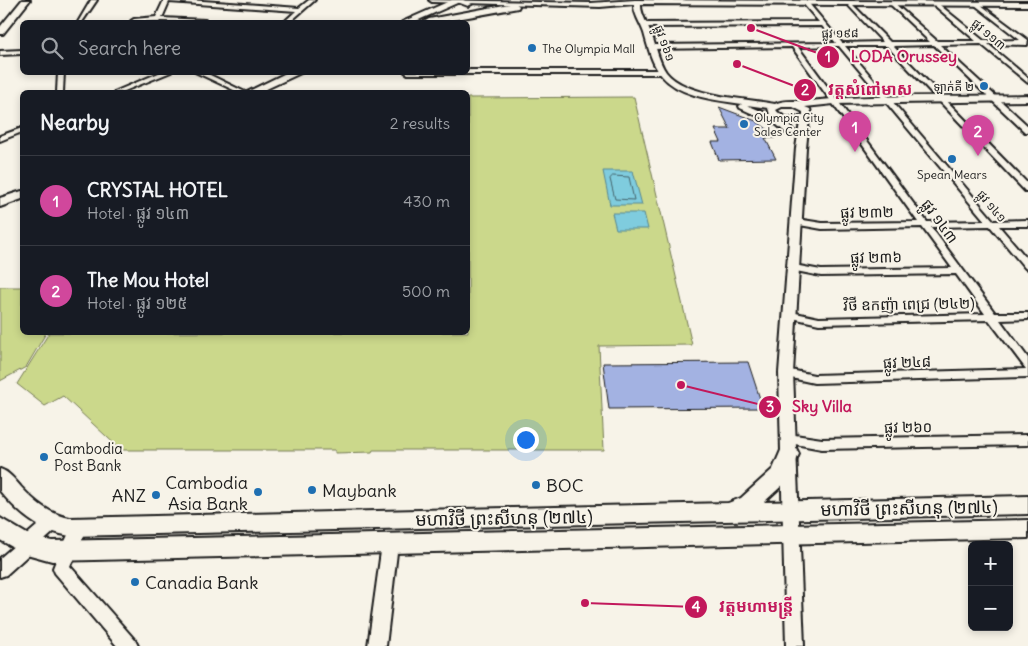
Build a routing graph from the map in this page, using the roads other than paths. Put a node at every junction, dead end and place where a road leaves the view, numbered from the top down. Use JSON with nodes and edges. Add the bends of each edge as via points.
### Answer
{"nodes":[{"id":1,"x":26,"y":0,"type":"edge"},
{"id":2,"x":94,"y":0,"type":"edge"},
{"id":3,"x":167,"y":0,"type":"edge"},
{"id":4,"x":312,"y":0,"type":"edge"},
{"id":5,"x":432,"y":0,"type":"edge"},
{"id":6,"x":466,"y":1,"type":"edge"},
{"id":7,"x":642,"y":2,"type":"edge"},
{"id":8,"x":804,"y":2,"type":"edge"},
{"id":9,"x":958,"y":2,"type":"edge"},
{"id":10,"x":1021,"y":2,"type":"edge"},
{"id":11,"x":529,"y":4,"type":"junction"},
{"id":12,"x":850,"y":4,"type":"junction"},
{"id":13,"x":893,"y":4,"type":"junction"},
{"id":14,"x":936,"y":4,"type":"junction"},
{"id":15,"x":976,"y":4,"type":"junction"},
{"id":16,"x":515,"y":6,"type":"junction"},
{"id":17,"x":1028,"y":9,"type":"edge"},
{"id":18,"x":300,"y":10,"type":"junction"},
{"id":19,"x":81,"y":20,"type":"edge"},
{"id":20,"x":158,"y":20,"type":"edge"},
{"id":21,"x":289,"y":20,"type":"edge"},
{"id":22,"x":413,"y":20,"type":"edge"},
{"id":23,"x":428,"y":20,"type":"edge"},
{"id":24,"x":440,"y":20,"type":"edge"},
{"id":25,"x":644,"y":23,"type":"junction"},
{"id":26,"x":824,"y":24,"type":"junction"},
{"id":27,"x":0,"y":32,"type":"edge"},
{"id":28,"x":982,"y":42,"type":"junction"},
{"id":29,"x":1027,"y":42,"type":"edge"},
{"id":30,"x":888,"y":43,"type":"junction"},
{"id":31,"x":935,"y":43,"type":"junction"},
{"id":32,"x":794,"y":44,"type":"junction"},
{"id":33,"x":840,"y":44,"type":"junction"},
{"id":34,"x":653,"y":47,"type":"junction"},
{"id":35,"x":20,"y":52,"type":"edge"},
{"id":36,"x":0,"y":53,"type":"edge"},
{"id":37,"x":470,"y":72,"type":"edge"},
{"id":38,"x":662,"y":72,"type":"junction"},
{"id":39,"x":61,"y":75,"type":"edge"},
{"id":40,"x":160,"y":75,"type":"edge"},
{"id":41,"x":205,"y":75,"type":"edge"},
{"id":42,"x":291,"y":75,"type":"edge"},
{"id":43,"x":1028,"y":81,"type":"edge"},
{"id":44,"x":60,"y":90,"type":"edge"},
{"id":45,"x":122,"y":90,"type":"edge"},
{"id":46,"x":238,"y":90,"type":"edge"},
{"id":47,"x":257,"y":90,"type":"edge"},
{"id":48,"x":718,"y":97,"type":"junction"},
{"id":49,"x":994,"y":98,"type":"junction"},
{"id":50,"x":1028,"y":98,"type":"edge"},
{"id":51,"x":734,"y":102,"type":"junction"},
{"id":52,"x":891,"y":103,"type":"junction"},
{"id":53,"x":945,"y":103,"type":"junction"},
{"id":54,"x":837,"y":104,"type":"junction"},
{"id":55,"x":795,"y":105,"type":"junction"},
{"id":56,"x":1002,"y":105,"type":"junction"},
{"id":57,"x":1028,"y":105,"type":"edge"},
{"id":58,"x":774,"y":109,"type":"junction"},
{"id":59,"x":807,"y":116,"type":"junction"},
{"id":60,"x":784,"y":119,"type":"junction"},
{"id":61,"x":1028,"y":130,"type":"edge"},
{"id":62,"x":20,"y":131,"type":"edge"},
{"id":63,"x":790,"y":132,"type":"junction"},
{"id":64,"x":0,"y":139,"type":"edge"},
{"id":65,"x":801,"y":148,"type":"junction"},
{"id":66,"x":20,"y":187,"type":"edge"},
{"id":67,"x":1028,"y":189,"type":"edge"},
{"id":68,"x":0,"y":194,"type":"edge"},
{"id":69,"x":20,"y":196,"type":"edge"},
{"id":70,"x":0,"y":203,"type":"edge"},
{"id":71,"x":797,"y":222,"type":"junction"},
{"id":72,"x":1028,"y":223,"type":"edge"},
{"id":73,"x":992,"y":224,"type":"junction"},
{"id":74,"x":925,"y":225,"type":"junction"},
{"id":75,"x":1028,"y":266,"type":"edge"},
{"id":76,"x":794,"y":268,"type":"junction"},
{"id":77,"x":959,"y":271,"type":"junction"},
{"id":78,"x":790,"y":316,"type":"junction"},
{"id":79,"x":1028,"y":316,"type":"edge"},
{"id":80,"x":992,"y":317,"type":"junction"},
{"id":81,"x":1028,"y":366,"type":"edge"},
{"id":82,"x":786,"y":373,"type":"junction"},
{"id":83,"x":1028,"y":373,"type":"edge"},
{"id":84,"x":1028,"y":440,"type":"edge"},
{"id":85,"x":789,"y":447,"type":"junction"},
{"id":86,"x":0,"y":477,"type":"edge"},
{"id":87,"x":1028,"y":505,"type":"edge"},
{"id":88,"x":790,"y":510,"type":"junction"},
{"id":89,"x":726,"y":512,"type":"junction"},
{"id":90,"x":51,"y":524,"type":"junction"},
{"id":91,"x":0,"y":527,"type":"edge"},
{"id":92,"x":80,"y":527,"type":"junction"},
{"id":93,"x":1028,"y":529,"type":"edge"},
{"id":94,"x":791,"y":535,"type":"junction"},
{"id":95,"x":390,"y":544,"type":"junction"},
{"id":96,"x":27,"y":546,"type":"junction"},
{"id":97,"x":69,"y":551,"type":"junction"},
{"id":98,"x":0,"y":569,"type":"edge"},
{"id":99,"x":128,"y":646,"type":"edge"},
{"id":100,"x":377,"y":646,"type":"edge"},
{"id":101,"x":796,"y":646,"type":"edge"}],
"edges":[{"from":1,"to":27,"type":"main road"},
{"from":2,"to":19,"type":"street"},
{"from":3,"to":18,"type":"street"},
{"from":3,"to":20,"type":"street"},
{"from":4,"to":18,"type":"street"},
{"from":5,"to":6,"type":"street"},
{"from":6,"to":11,"type":"street"},
{"from":6,"to":16,"type":"street"},
{"from":6,"to":22,"type":"main road"},
{"from":6,"to":23,"type":"main road"},
{"from":7,"to":8,"type":"street"},
{"from":7,"to":11,"type":"street"},
{"from":7,"to":25,"type":"street","name":"ផ្លូវ ១៦១","via":[[639,15]]},
{"from":8,"to":12,"type":"street"},
{"from":8,"to":26,"type":"street","name":"ផ្លូវ ១៤១"},
{"from":9,"to":14,"type":"street"},
{"from":9,"to":15,"type":"street"},
{"from":10,"to":15,"type":"street"},
{"from":10,"to":17,"type":"street"},
{"from":11,"to":16,"type":"street"},
{"from":12,"to":13,"type":"street"},
{"from":12,"to":30,"type":"street"},
{"from":13,"to":14,"type":"street"},
{"from":13,"to":31,"type":"street"},
{"from":14,"to":28,"type":"street","name":"ផ្លូវ ១១៣"},
{"from":15,"to":29,"type":"street"},
{"from":16,"to":24,"type":"main road"},
{"from":18,"to":21,"type":"street"},
{"from":25,"to":26,"type":"street"},
{"from":25,"to":34,"type":"street","name":"ផ្លូវ ១៦១"},
{"from":26,"to":33,"type":"street","name":"ផ្លូវ ១៤១"},
{"from":28,"to":29,"type":"street","name":"ផ្លូវ ១៩៨"},
{"from":28,"to":31,"type":"street","name":"ផ្លូវ ១៩៨"},
{"from":28,"to":43,"type":"street","name":"ផ្លូវ ១១៣"},
{"from":30,"to":31,"type":"street","name":"ផ្លូវ ១៩៨"},
{"from":30,"to":33,"type":"street","name":"ផ្លូវ ១៩៨"},
{"from":30,"to":53,"type":"street"},
{"from":31,"to":49,"type":"street"},
{"from":32,"to":33,"type":"street","name":"ផ្លូវ ១៩៨"},
{"from":32,"to":34,"type":"street","name":"ផ្លូវ ១៩៨"},
{"from":32,"to":54,"type":"street","name":"ផ្លូវ ១៤៣"},
{"from":33,"to":52,"type":"street","name":"ផ្លូវ ១៤១"},
{"from":34,"to":38,"type":"street","name":"ផ្លូវ ១៦១"},
{"from":35,"to":36,"type":"street"},
{"from":37,"to":38,"type":"street"},
{"from":38,"to":48,"type":"street","name":"ផ្លូវ ១៦១","via":[[681,86]]},
{"from":39,"to":44,"type":"street"},
{"from":40,"to":45,"type":"street"},
{"from":41,"to":46,"type":"street"},
{"from":42,"to":47,"type":"main road"},
{"from":48,"to":51,"type":"street","name":"ផ្លូវ ១៦១"},
{"from":48,"to":58,"type":"street","name":"ផ្លូវ ១៦១"},
{"from":49,"to":50,"type":"street"},
{"from":49,"to":53,"type":"street"},
{"from":49,"to":56,"type":"street"},
{"from":51,"to":58,"type":"street","name":"ផ្លូវ ១៦១"},
{"from":51,"to":63,"type":"street","via":[[780,123]]},
{"from":52,"to":53,"type":"street"},
{"from":52,"to":54,"type":"street"},
{"from":52,"to":73,"type":"street","name":"ផ្លូវ ១៤១"},
{"from":53,"to":56,"type":"street"},
{"from":53,"to":67,"type":"street"},
{"from":54,"to":55,"type":"street"},
{"from":54,"to":59,"type":"street","via":[[819,108]]},
{"from":54,"to":74,"type":"street","name":"ផ្លូវ ១៤៣"},
{"from":55,"to":58,"type":"street","via":[[785,104]]},
{"from":55,"to":59,"type":"street","via":[[805,109]]},
{"from":56,"to":57,"type":"street"},
{"from":56,"to":61,"type":"street"},
{"from":58,"to":60,"type":"street"},
{"from":59,"to":60,"type":"street","via":[[796,120]]},
{"from":59,"to":65,"type":"street"},
{"from":60,"to":63,"type":"street"},
{"from":62,"to":64,"type":"street"},
{"from":63,"to":65,"type":"street"},
{"from":65,"to":71,"type":"street"},
{"from":66,"to":68,"type":"main road"},
{"from":69,"to":70,"type":"main road"},
{"from":71,"to":74,"type":"street","name":"ផ្លូវ ២៣២","via":[[822,226]]},
{"from":71,"to":76,"type":"street"},
{"from":72,"to":73,"type":"street","name":"ផ្លូវ ២៣២"},
{"from":73,"to":74,"type":"street","name":"ផ្លូវ ២៣២"},
{"from":73,"to":75,"type":"street","name":"ផ្លូវ ១៤១"},
{"from":74,"to":77,"type":"street","name":"ផ្លូវ ១៤៣"},
{"from":76,"to":77,"type":"street","name":"ផ្លូវ ២៣៦","via":[[821,273]]},
{"from":76,"to":78,"type":"street"},
{"from":77,"to":80,"type":"street","name":"ផ្លូវ ១៤៣"},
{"from":78,"to":80,"type":"street","name":"វិថី ឧកញ៉ា ពេជ្រ (២៤២)","via":[[819,320]]},
{"from":78,"to":82,"type":"street"},
{"from":79,"to":80,"type":"street","name":"វិថី ឧកញ៉ា ពេជ្រ (២៤២)"},
{"from":80,"to":81,"type":"street","name":"ផ្លូវ ១៤៣"},
{"from":82,"to":83,"type":"street","name":"ផ្លូវ ២៤៨","via":[[814,379]]},
{"from":82,"to":85,"type":"street"},
{"from":84,"to":85,"type":"street","name":"ផ្លូវ ២៦០"},
{"from":85,"to":88,"type":"street"},
{"from":85,"to":89,"type":"main road","via":[[781,474],[748,504]]},
{"from":86,"to":90,"type":"main road","name":"មហាវិថី ព្រះសីហនុ (២៧៤)","via":[[34,515]]},
{"from":87,"to":88,"type":"main road","name":"មហាវិថី ព្រះសីហនុ (២៧៤)"},
{"from":88,"to":89,"type":"main road","name":"មហាវិថី ព្រះសីហនុ (២៧៤)"},
{"from":88,"to":94,"type":"street"},
{"from":89,"to":92,"type":"main road","name":"មហាវិថី ព្រះសីហនុ (២៧៤)"},
{"from":90,"to":92,"type":"main road","name":"មហាវិថី ព្រះសីហនុ (២៧៤)"},
{"from":90,"to":96,"type":"street"},
{"from":91,"to":96,"type":"main road","name":"មហាវិថី ព្រះសីហនុ (២៧៤)"},
{"from":92,"to":97,"type":"street"},
{"from":93,"to":94,"type":"main road","name":"មហាវិថី ព្រះសីហនុ (២៧៤)"},
{"from":94,"to":95,"type":"main road","name":"មហាវិថី ព្រះសីហនុ (២៧៤)"},
{"from":94,"to":101,"type":"street"},
{"from":95,"to":97,"type":"main road","name":"មហាវិថី ព្រះសីហនុ (២៧៤)"},
{"from":95,"to":100,"type":"street"},
{"from":96,"to":97,"type":"main road","name":"មហាវិថី ព្រះសីហនុ (២៧៤)"},
{"from":96,"to":98,"type":"street"},
{"from":97,"to":99,"type":"street","via":[[61,568]]}]}
